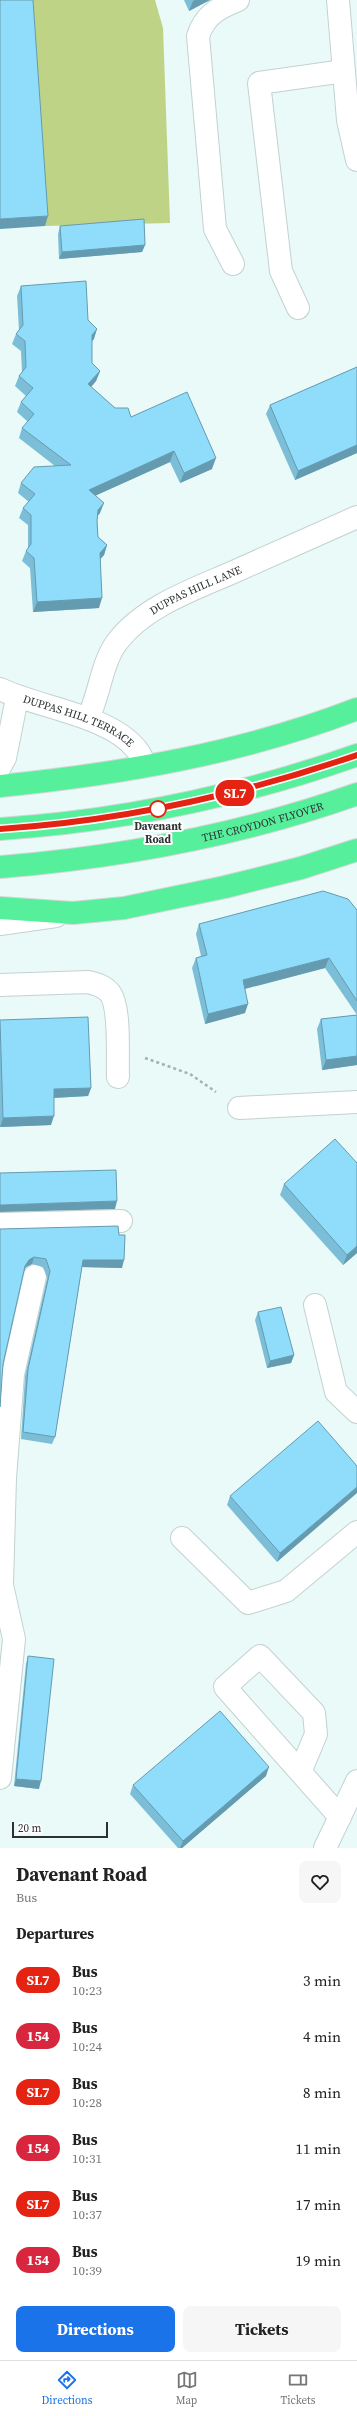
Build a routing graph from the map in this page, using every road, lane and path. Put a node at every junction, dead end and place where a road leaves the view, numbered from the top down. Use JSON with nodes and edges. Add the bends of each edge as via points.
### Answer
{"nodes":[{"id":1,"x":238,"y":0,"type":"edge"},
{"id":2,"x":338,"y":0,"type":"edge"},
{"id":3,"x":344,"y":72,"type":"junction"},
{"id":4,"x":357,"y":160,"type":"edge"},
{"id":5,"x":233,"y":264,"type":"dead end"},
{"id":6,"x":298,"y":308,"type":"dead end"},
{"id":7,"x":357,"y":517,"type":"edge"},
{"id":8,"x":9,"y":694,"type":"edge"},
{"id":9,"x":357,"y":709,"type":"edge"},
{"id":10,"x":88,"y":718,"type":"junction"},
{"id":11,"x":357,"y":755,"type":"edge"},
{"id":12,"x":145,"y":766,"type":"junction"},
{"id":13,"x":0,"y":767,"type":"edge"},
{"id":14,"x":0,"y":786,"type":"edge"},
{"id":15,"x":357,"y":794,"type":"edge"},
{"id":16,"x":0,"y":829,"type":"edge"},
{"id":17,"x":357,"y":850,"type":"edge"},
{"id":18,"x":0,"y":867,"type":"edge"},
{"id":19,"x":0,"y":908,"type":"edge"},
{"id":20,"x":73,"y":913,"type":"junction"},
{"id":21,"x":0,"y":924,"type":"edge"},
{"id":22,"x":0,"y":984,"type":"edge"},
{"id":23,"x":118,"y":1068,"type":"joint"},
{"id":24,"x":357,"y":1102,"type":"edge"},
{"id":25,"x":239,"y":1108,"type":"joint"},
{"id":26,"x":122,"y":1221,"type":"dead end"},
{"id":27,"x":0,"y":1224,"type":"edge"},
{"id":28,"x":35,"y":1276,"type":"dead end"},
{"id":29,"x":315,"y":1305,"type":"dead end"},
{"id":30,"x":357,"y":1412,"type":"edge"},
{"id":31,"x":357,"y":1532,"type":"edge"},
{"id":32,"x":182,"y":1538,"type":"dead end"},
{"id":33,"x":1,"y":1585,"type":"edge"},
{"id":34,"x":301,"y":1770,"type":"junction"},
{"id":35,"x":0,"y":1778,"type":"edge"},
{"id":36,"x":357,"y":1781,"type":"edge"},
{"id":37,"x":340,"y":1816,"type":"junction"},
{"id":38,"x":324,"y":1848,"type":"edge"}],
"edges":[{"from":1,"to":5,"type":"street","via":[[207,16],[198,36],[214,229]]},
{"from":2,"to":3,"type":"street"},
{"from":3,"to":4,"type":"street","via":[[348,120]]},
{"from":3,"to":6,"type":"street","via":[[259,83],[281,271]]},
{"from":7,"to":10,"type":"street","name":"DUPPAS HILL LANE","via":[[186,593],[149,614],[117,642],[106,662],[95,704]]},
{"from":8,"to":10,"type":"street","name":"DUPPAS HILL TERRACE"},
{"from":8,"to":13,"type":"street","via":[[5,758]]},
{"from":9,"to":12,"type":"highway","via":[[265,740]]},
{"from":10,"to":12,"type":"street","name":"DUPPAS HILL TERRACE","via":[[138,750]]},
{"from":11,"to":16,"type":"highway","via":[[269,784],[207,800],[48,826]]},
{"from":12,"to":14,"type":"highway","via":[[65,780]]},
{"from":15,"to":18,"type":"highway","name":"THE CROYDON FLYOVER","via":[[266,824],[205,839],[78,860]]},
{"from":17,"to":20,"type":"highway","via":[[301,868],[225,887],[124,908]]},
{"from":19,"to":20,"type":"highway"},
{"from":20,"to":21,"type":"street"},
{"from":22,"to":23,"type":"street","via":[[88,982],[102,985],[115,1005]]},
{"from":23,"to":25,"type":"path","via":[[145,1058],[190,1074]]},
{"from":24,"to":25,"type":"street"},
{"from":26,"to":27,"type":"street"},
{"from":28,"to":33,"type":"street","via":[[13,1374],[5,1478]]},
{"from":29,"to":30,"type":"street","via":[[336,1392]]},
{"from":31,"to":32,"type":"street","via":[[286,1591],[248,1603]]},
{"from":33,"to":35,"type":"street","via":[[14,1639]]},
{"from":34,"to":34,"type":"street","via":[[225,1687],[260,1656],[314,1714],[316,1734]]},
{"from":34,"to":37,"type":"street"},
{"from":36,"to":37,"type":"street"},
{"from":37,"to":38,"type":"street"}]}
